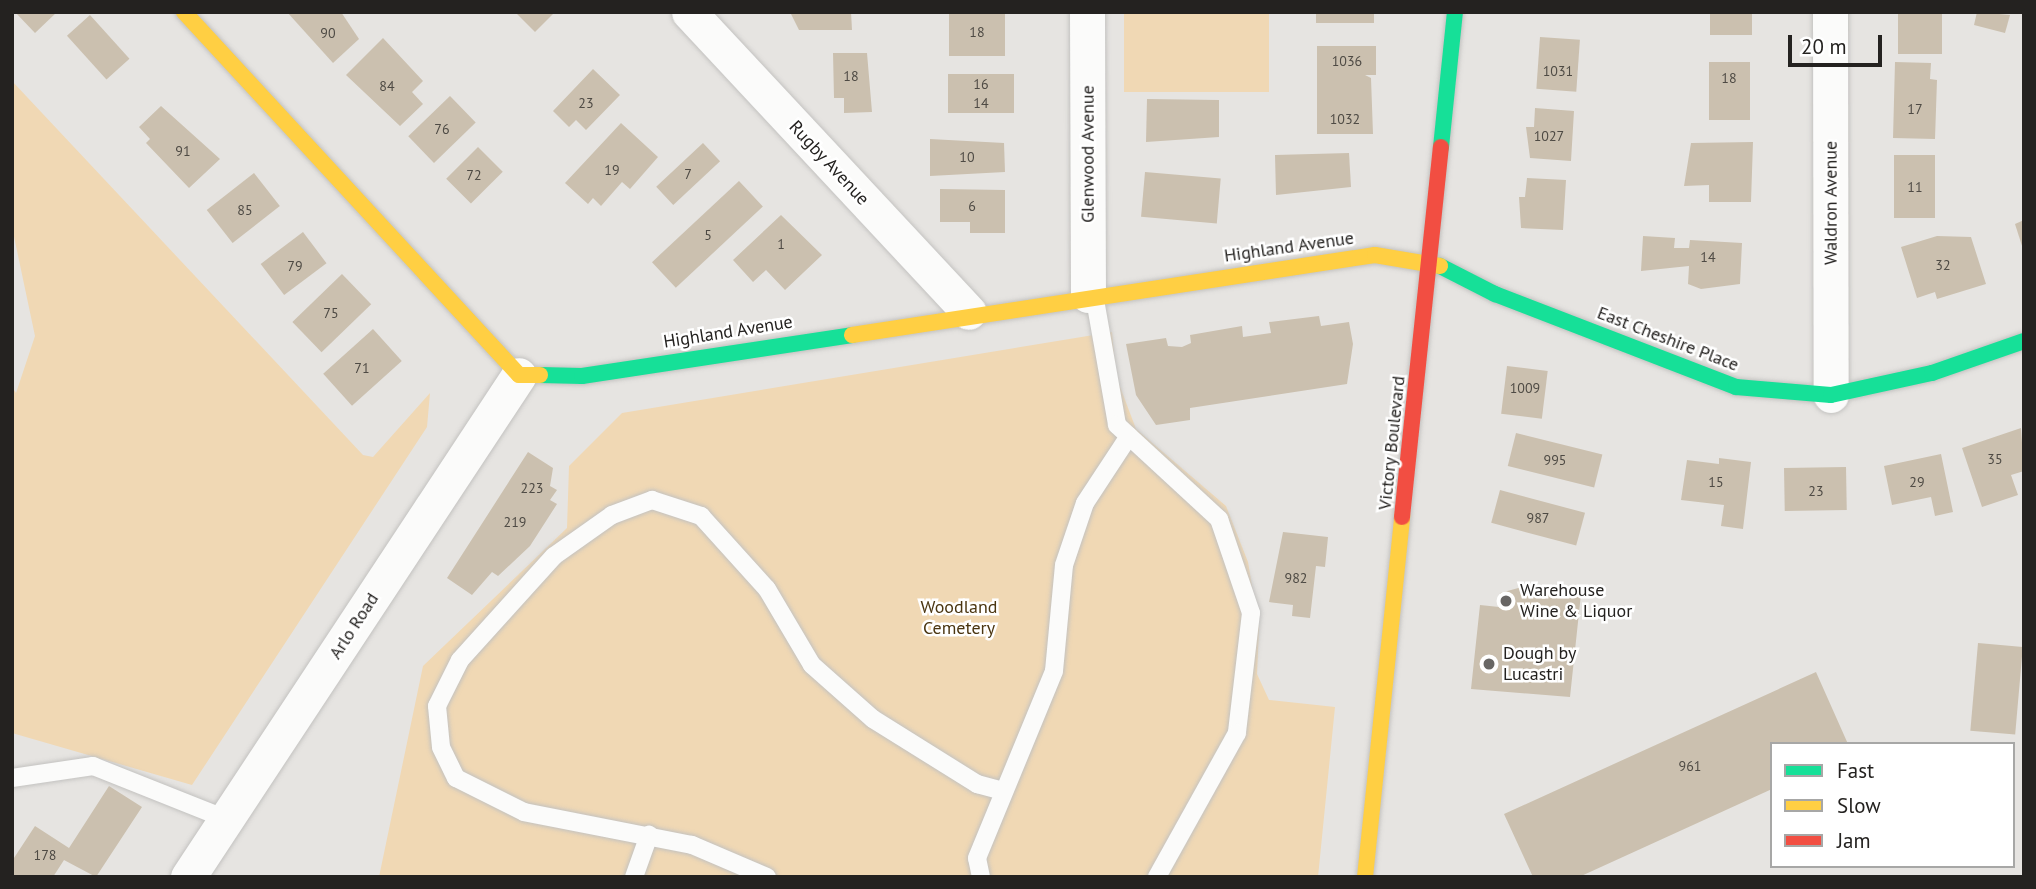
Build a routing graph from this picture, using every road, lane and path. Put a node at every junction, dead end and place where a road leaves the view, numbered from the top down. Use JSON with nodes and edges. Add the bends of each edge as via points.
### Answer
{"nodes":[{"id":1,"x":184,"y":12,"type":"edge"},
{"id":2,"x":689,"y":12,"type":"edge"},
{"id":3,"x":725,"y":12,"type":"edge"},
{"id":4,"x":1087,"y":12,"type":"edge"},
{"id":5,"x":1455,"y":12,"type":"edge"},
{"id":6,"x":1830,"y":12,"type":"edge"},
{"id":7,"x":725,"y":50,"type":"junction"},
{"id":8,"x":1431,"y":261,"type":"junction"},
{"id":9,"x":1091,"y":295,"type":"junction"},
{"id":10,"x":969,"y":312,"type":"junction"},
{"id":11,"x":2024,"y":341,"type":"edge"},
{"id":12,"x":519,"y":375,"type":"junction"},
{"id":13,"x":1831,"y":395,"type":"junction"},
{"id":14,"x":1129,"y":436,"type":"junction"},
{"id":15,"x":12,"y":778,"type":"edge"},
{"id":16,"x":1004,"y":792,"type":"junction"},
{"id":17,"x":226,"y":819,"type":"junction"},
{"id":18,"x":649,"y":835,"type":"junction"},
{"id":19,"x":188,"y":877,"type":"edge"},
{"id":20,"x":634,"y":877,"type":"edge"},
{"id":21,"x":767,"y":877,"type":"edge"},
{"id":22,"x":981,"y":877,"type":"edge"},
{"id":23,"x":1157,"y":877,"type":"edge"},
{"id":24,"x":1365,"y":877,"type":"edge"}],
"edges":[{"from":1,"to":12,"type":"street"},
{"from":2,"to":7,"type":"street","name":"Rugby Avenue"},
{"from":3,"to":7,"type":"street"},
{"from":4,"to":9,"type":"street","name":"Glenwood Avenue"},
{"from":5,"to":8,"type":"street","name":"Victory Boulevard"},
{"from":6,"to":13,"type":"street","name":"Waldron Avenue"},
{"from":7,"to":10,"type":"street","name":"Rugby Avenue"},
{"from":8,"to":9,"type":"street","name":"Highland Avenue","via":[[1375,255]]},
{"from":8,"to":13,"type":"street","name":"East Cheshire Place","via":[[1495,293],[1736,387]]},
{"from":8,"to":24,"type":"street","name":"Victory Boulevard"},
{"from":9,"to":10,"type":"street","name":"Highland Avenue"},
{"from":9,"to":14,"type":"lane","via":[[1117,425]]},
{"from":10,"to":12,"type":"street","name":"Highland Avenue","via":[[582,376]]},
{"from":11,"to":13,"type":"street","name":"East Cheshire Place","via":[[1932,373]]},
{"from":12,"to":17,"type":"street","name":"Arlo Road"},
{"from":14,"to":16,"type":"lane","via":[[1085,503],[1065,565],[1054,671]]},
{"from":14,"to":23,"type":"lane","via":[[1219,519],[1251,613],[1237,733]]},
{"from":15,"to":17,"type":"lane","via":[[93,766]]},
{"from":16,"to":18,"type":"lane","via":[[977,785],[873,719],[812,666],[767,589],[701,516],[652,500],[612,515],[554,556],[460,660],[437,706],[441,747],[456,778],[524,812]]},
{"from":16,"to":22,"type":"lane","via":[[977,858]]},
{"from":17,"to":19,"type":"street","name":"Arlo Road"},
{"from":18,"to":20,"type":"lane"},
{"from":18,"to":21,"type":"lane","via":[[692,845]]}]}
